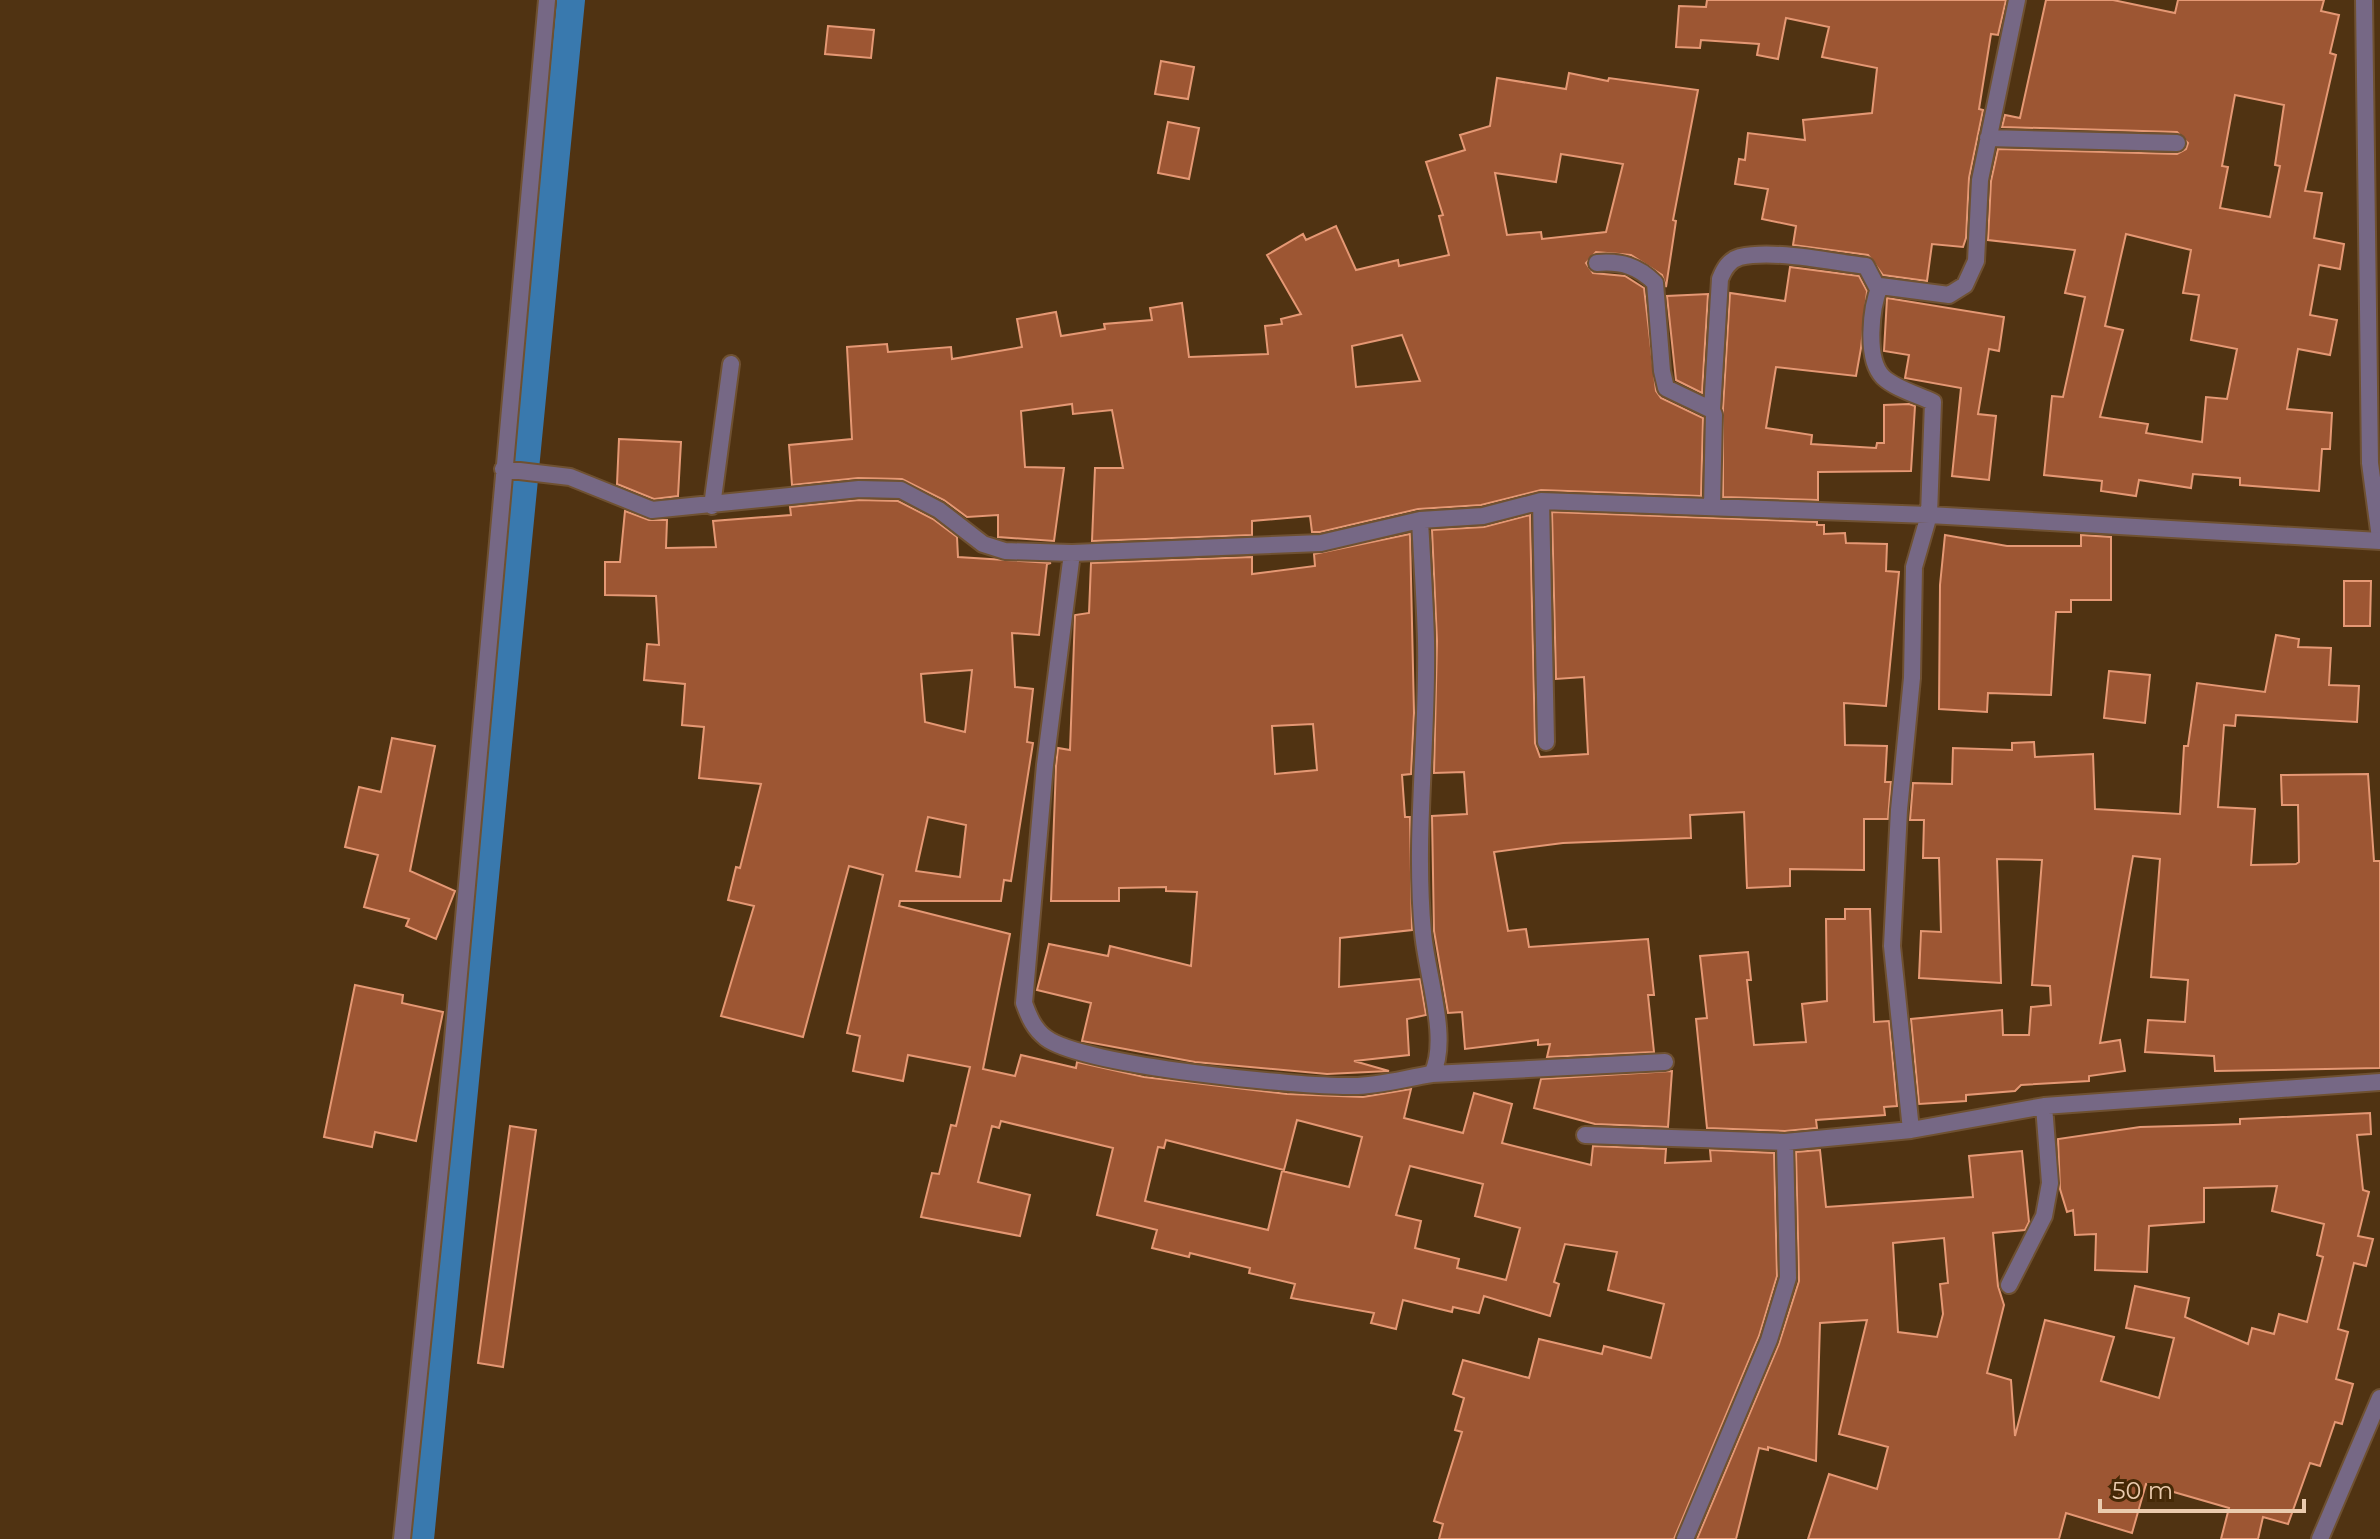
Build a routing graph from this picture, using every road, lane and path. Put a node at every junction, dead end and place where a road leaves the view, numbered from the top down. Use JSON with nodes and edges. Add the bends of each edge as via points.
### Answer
{"nodes":[{"id":1,"x":547,"y":0,"type":"edge"},
{"id":2,"x":2017,"y":0,"type":"edge"},
{"id":3,"x":2364,"y":0,"type":"edge"},
{"id":4,"x":1988,"y":138,"type":"junction"},
{"id":5,"x":2177,"y":143,"type":"dead end"},
{"id":6,"x":1597,"y":263,"type":"dead end"},
{"id":7,"x":1878,"y":289,"type":"junction"},
{"id":8,"x":731,"y":364,"type":"dead end"},
{"id":9,"x":1712,"y":410,"type":"junction"},
{"id":10,"x":508,"y":469,"type":"junction"},
{"id":11,"x":1541,"y":501,"type":"junction"},
{"id":12,"x":712,"y":506,"type":"junction"},
{"id":13,"x":1712,"y":507,"type":"junction"},
{"id":14,"x":1929,"y":515,"type":"junction"},
{"id":15,"x":1420,"y":520,"type":"junction"},
{"id":16,"x":2380,"y":539,"type":"edge"},
{"id":17,"x":1072,"y":553,"type":"junction"},
{"id":18,"x":1546,"y":742,"type":"dead end"},
{"id":19,"x":1665,"y":1062,"type":"dead end"},
{"id":20,"x":1432,"y":1074,"type":"junction"},
{"id":21,"x":2380,"y":1082,"type":"edge"},
{"id":22,"x":2044,"y":1106,"type":"junction"},
{"id":23,"x":1911,"y":1130,"type":"junction"},
{"id":24,"x":1585,"y":1135,"type":"dead end"},
{"id":25,"x":1785,"y":1142,"type":"junction"},
{"id":26,"x":2009,"y":1285,"type":"dead end"},
{"id":27,"x":2380,"y":1398,"type":"edge"},
{"id":28,"x":402,"y":1539,"type":"edge"},
{"id":29,"x":1685,"y":1539,"type":"edge"},
{"id":30,"x":2320,"y":1539,"type":"edge"}],
"edges":[{"from":1,"to":10,"type":"street"},
{"from":2,"to":4,"type":"street"},
{"from":3,"to":16,"type":"street","via":[[2370,463]]},
{"from":4,"to":5,"type":"street"},
{"from":4,"to":7,"type":"street","via":[[1970,277],[1949,295],[1883,285]]},
{"from":6,"to":9,"type":"street","via":[[1640,269],[1655,283],[1666,388]]},
{"from":7,"to":9,"type":"street","via":[[1866,266],[1764,256],[1738,257],[1725,266]]},
{"from":7,"to":14,"type":"street","via":[[1871,325],[1875,363],[1883,377],[1933,402]]},
{"from":8,"to":12,"type":"street"},
{"from":9,"to":13,"type":"street"},
{"from":10,"to":12,"type":"street","via":[[560,475],[639,507]]},
{"from":10,"to":28,"type":"street"},
{"from":11,"to":13,"type":"street"},
{"from":11,"to":15,"type":"street","via":[[1483,516]]},
{"from":11,"to":18,"type":"street"},
{"from":12,"to":17,"type":"street","via":[[859,489],[901,490],[939,510],[983,544],[1005,551]]},
{"from":13,"to":14,"type":"street"},
{"from":14,"to":16,"type":"street"},
{"from":14,"to":23,"type":"street","via":[[1914,567],[1912,678],[1892,946]]},
{"from":15,"to":17,"type":"street","via":[[1321,543]]},
{"from":15,"to":20,"type":"street","via":[[1426,642],[1423,931],[1441,1040]]},
{"from":17,"to":20,"type":"street","via":[[1048,734],[1024,1003],[1032,1024],[1048,1040],[1087,1053],[1173,1069],[1311,1086],[1357,1086]]},
{"from":19,"to":20,"type":"street"},
{"from":21,"to":22,"type":"street"},
{"from":22,"to":23,"type":"street"},
{"from":22,"to":26,"type":"street","via":[[2050,1183],[2044,1216]]},
{"from":23,"to":25,"type":"street"},
{"from":24,"to":25,"type":"street"},
{"from":25,"to":29,"type":"street","via":[[1788,1278],[1769,1340]]},
{"from":27,"to":30,"type":"street"}]}
